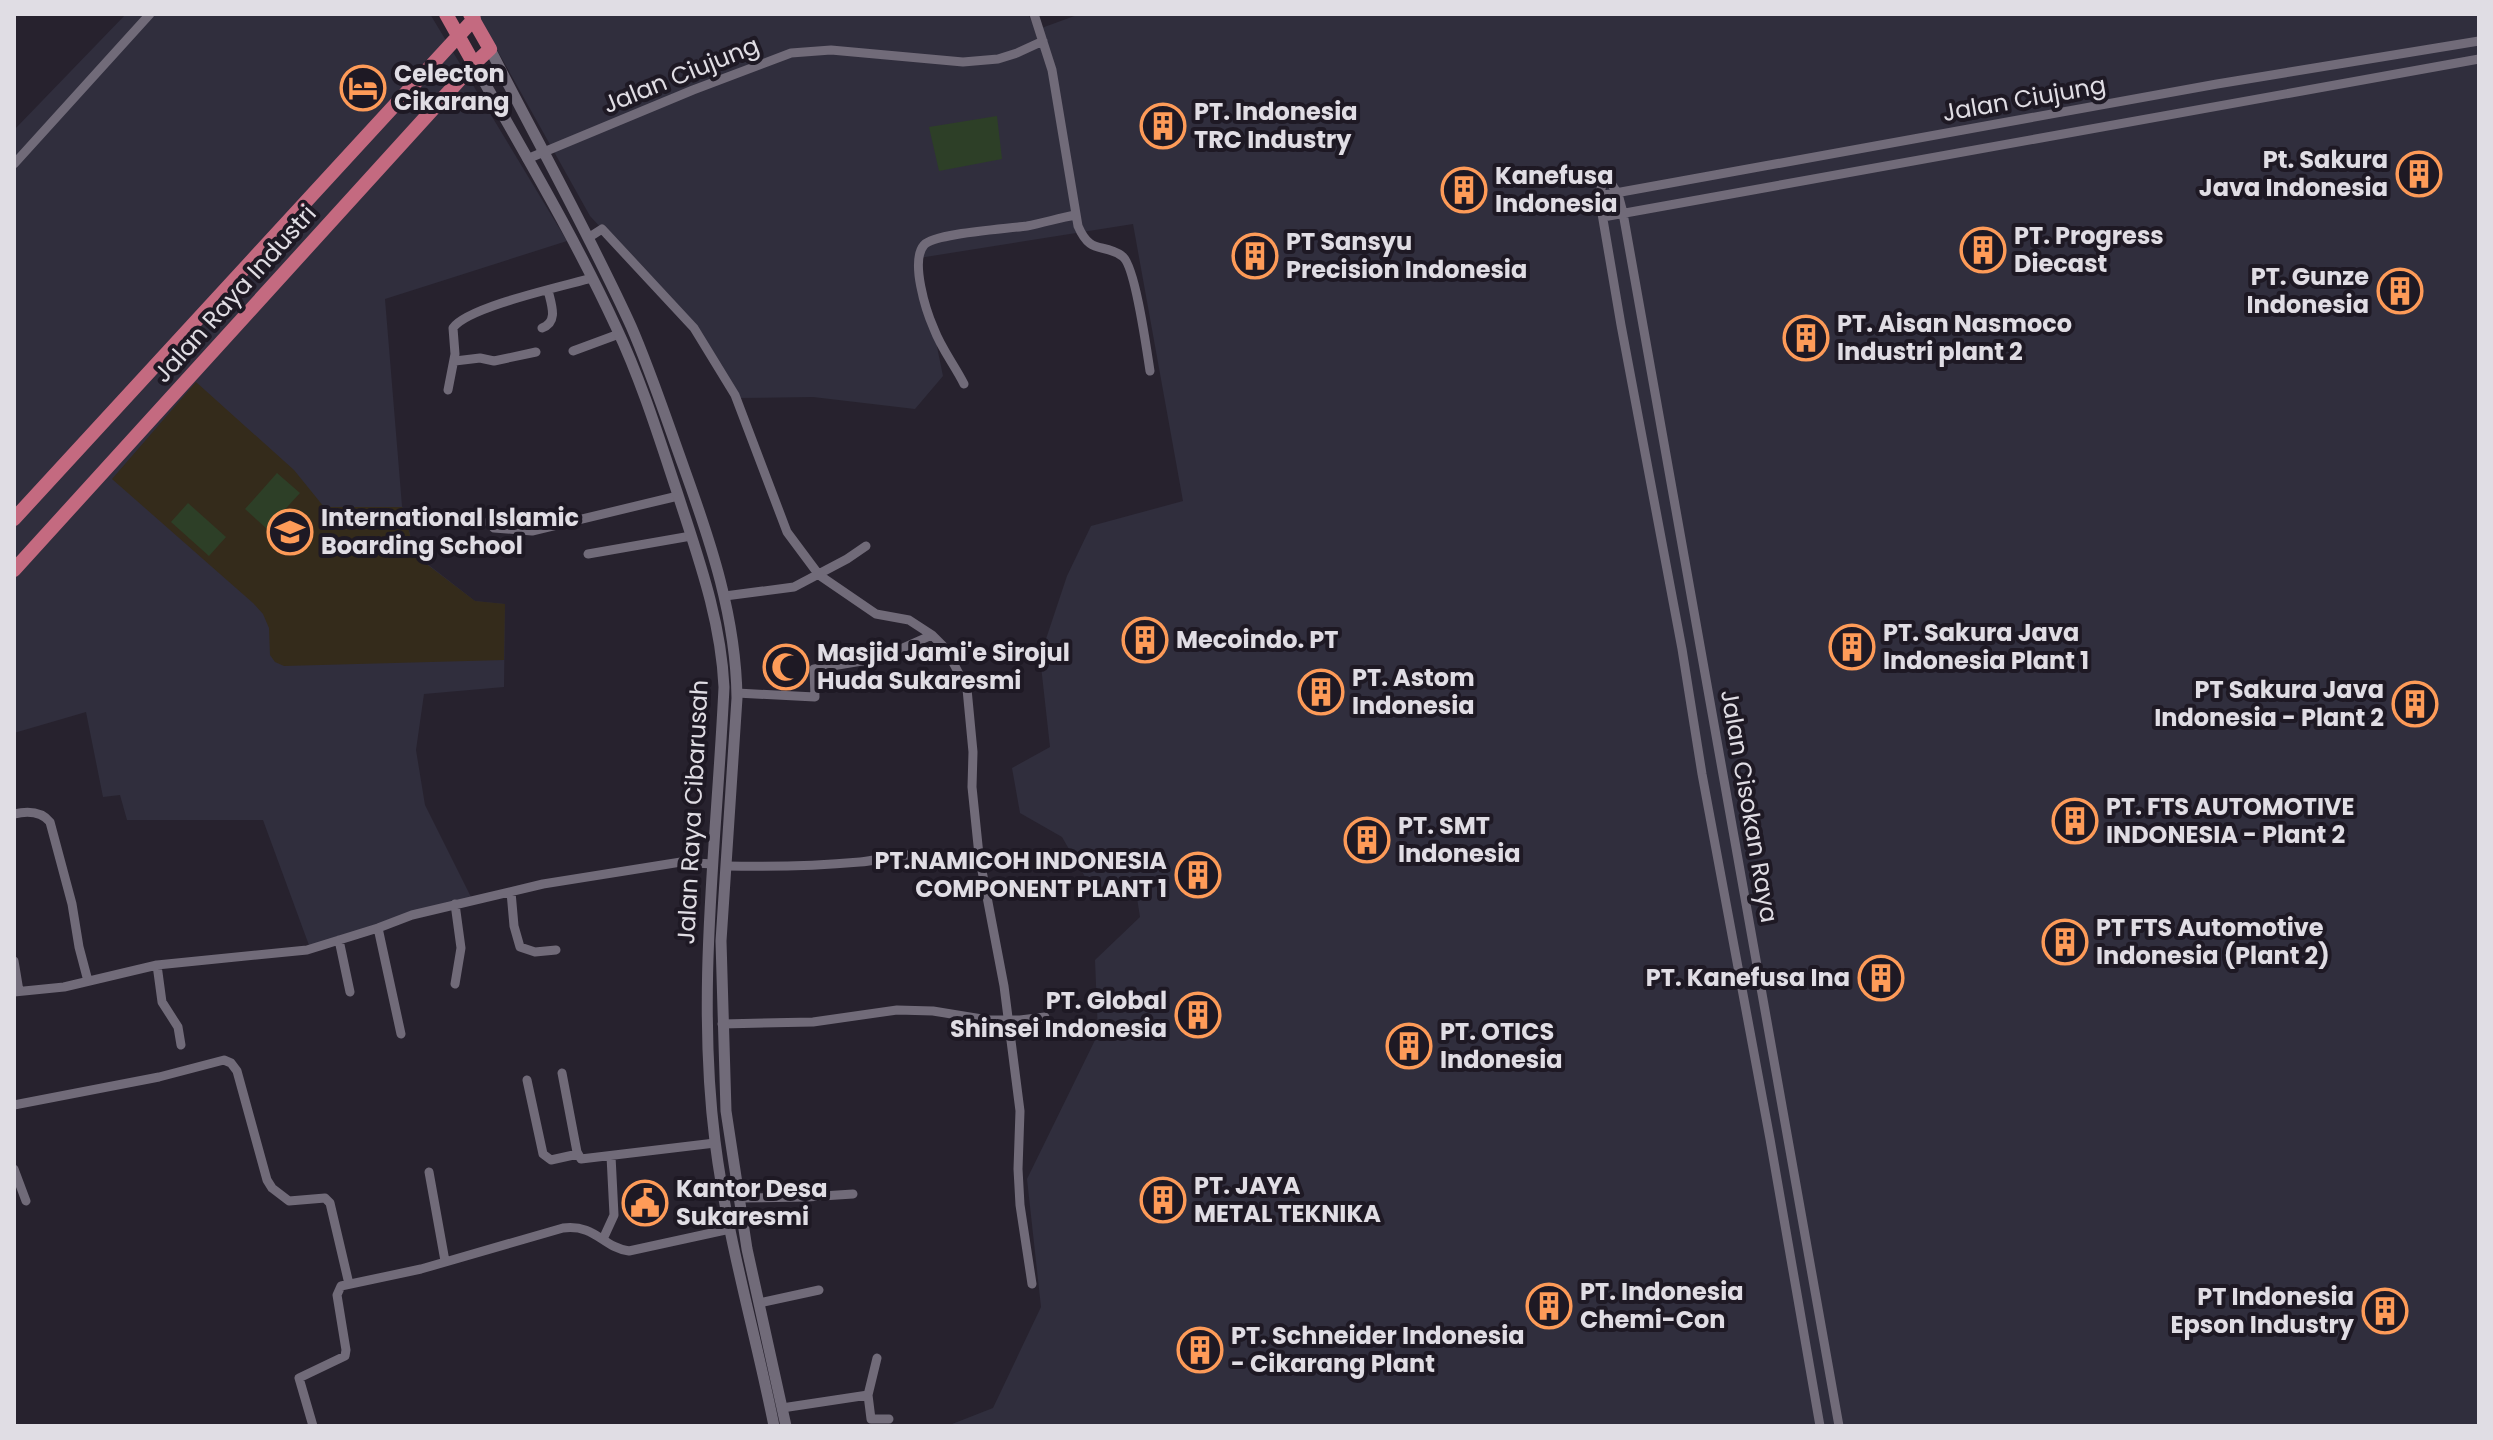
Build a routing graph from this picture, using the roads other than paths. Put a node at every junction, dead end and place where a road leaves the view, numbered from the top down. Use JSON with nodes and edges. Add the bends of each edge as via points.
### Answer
{"nodes":[{"id":1,"x":150,"y":14,"type":"edge"},
{"id":2,"x":446,"y":14,"type":"edge"},
{"id":3,"x":1034,"y":14,"type":"edge"},
{"id":4,"x":472,"y":17,"type":"edge"},
{"id":5,"x":458,"y":34,"type":"junction"},
{"id":6,"x":1043,"y":41,"type":"junction"},
{"id":7,"x":2479,"y":41,"type":"edge"},
{"id":8,"x":490,"y":49,"type":"junction"},
{"id":9,"x":2479,"y":59,"type":"edge"},
{"id":10,"x":474,"y":64,"type":"junction"},
{"id":11,"x":544,"y":153,"type":"junction"},
{"id":12,"x":527,"y":159,"type":"junction"},
{"id":13,"x":14,"y":164,"type":"edge"},
{"id":14,"x":1618,"y":194,"type":"junction"},
{"id":15,"x":1599,"y":196,"type":"junction"},
{"id":16,"x":1623,"y":213,"type":"junction"},
{"id":17,"x":1075,"y":215,"type":"junction"},
{"id":18,"x":1603,"y":217,"type":"junction"},
{"id":19,"x":588,"y":238,"type":"junction"},
{"id":20,"x":592,"y":278,"type":"junction"},
{"id":21,"x":548,"y":290,"type":"junction"},
{"id":22,"x":542,"y":328,"type":"dead end"},
{"id":23,"x":619,"y":334,"type":"junction"},
{"id":24,"x":573,"y":351,"type":"dead end"},
{"id":25,"x":536,"y":352,"type":"dead end"},
{"id":26,"x":455,"y":361,"type":"junction"},
{"id":27,"x":1150,"y":371,"type":"dead end"},
{"id":28,"x":964,"y":384,"type":"dead end"},
{"id":29,"x":448,"y":390,"type":"dead end"},
{"id":30,"x":678,"y":496,"type":"junction"},
{"id":31,"x":14,"y":519,"type":"edge"},
{"id":32,"x":488,"y":522,"type":"dead end"},
{"id":33,"x":691,"y":536,"type":"junction"},
{"id":34,"x":866,"y":546,"type":"dead end"},
{"id":35,"x":588,"y":554,"type":"dead end"},
{"id":36,"x":14,"y":570,"type":"edge"},
{"id":37,"x":819,"y":575,"type":"junction"},
{"id":38,"x":725,"y":596,"type":"junction"},
{"id":39,"x":728,"y":611,"type":"junction"},
{"id":40,"x":713,"y":614,"type":"junction"},
{"id":41,"x":932,"y":635,"type":"junction"},
{"id":42,"x":737,"y":672,"type":"junction"},
{"id":43,"x":723,"y":674,"type":"junction"},
{"id":44,"x":737,"y":693,"type":"junction"},
{"id":45,"x":14,"y":814,"type":"edge"},
{"id":46,"x":979,"y":855,"type":"junction"},
{"id":47,"x":712,"y":864,"type":"junction"},
{"id":48,"x":726,"y":866,"type":"junction"},
{"id":49,"x":511,"y":892,"type":"junction"},
{"id":50,"x":455,"y":904,"type":"junction"},
{"id":51,"x":378,"y":928,"type":"junction"},
{"id":52,"x":339,"y":940,"type":"junction"},
{"id":53,"x":556,"y":950,"type":"dead end"},
{"id":54,"x":14,"y":961,"type":"edge"},
{"id":55,"x":157,"y":965,"type":"junction"},
{"id":56,"x":88,"y":981,"type":"junction"},
{"id":57,"x":455,"y":984,"type":"dead end"},
{"id":58,"x":16,"y":991,"type":"edge"},
{"id":59,"x":350,"y":992,"type":"dead end"},
{"id":60,"x":1045,"y":1017,"type":"dead end"},
{"id":61,"x":1009,"y":1021,"type":"junction"},
{"id":62,"x":722,"y":1024,"type":"junction"},
{"id":63,"x":401,"y":1034,"type":"dead end"},
{"id":64,"x":181,"y":1045,"type":"dead end"},
{"id":65,"x":562,"y":1073,"type":"dead end"},
{"id":66,"x":527,"y":1080,"type":"dead end"},
{"id":67,"x":14,"y":1105,"type":"edge"},
{"id":68,"x":715,"y":1143,"type":"junction"},
{"id":69,"x":578,"y":1154,"type":"junction"},
{"id":70,"x":611,"y":1156,"type":"junction"},
{"id":71,"x":14,"y":1169,"type":"edge"},
{"id":72,"x":429,"y":1172,"type":"dead end"},
{"id":73,"x":853,"y":1194,"type":"dead end"},
{"id":74,"x":739,"y":1199,"type":"junction"},
{"id":75,"x":26,"y":1201,"type":"dead end"},
{"id":76,"x":726,"y":1202,"type":"junction"},
{"id":77,"x":730,"y":1229,"type":"junction"},
{"id":78,"x":603,"y":1239,"type":"junction"},
{"id":79,"x":445,"y":1261,"type":"junction"},
{"id":80,"x":349,"y":1284,"type":"junction"},
{"id":81,"x":1032,"y":1284,"type":"dead end"},
{"id":82,"x":819,"y":1290,"type":"dead end"},
{"id":83,"x":759,"y":1303,"type":"junction"},
{"id":84,"x":877,"y":1358,"type":"dead end"},
{"id":85,"x":868,"y":1395,"type":"junction"},
{"id":86,"x":782,"y":1408,"type":"junction"},
{"id":87,"x":889,"y":1419,"type":"dead end"},
{"id":88,"x":313,"y":1426,"type":"edge"},
{"id":89,"x":774,"y":1426,"type":"edge"},
{"id":90,"x":786,"y":1426,"type":"edge"},
{"id":91,"x":1820,"y":1426,"type":"edge"},
{"id":92,"x":1839,"y":1426,"type":"edge"}],
"edges":[{"from":1,"to":13,"type":"street"},
{"from":2,"to":5,"type":"main road","name":"Jalan Raya Cibarusah"},
{"from":3,"to":6,"type":"street"},
{"from":4,"to":5,"type":"main road","name":"Jalan Raya Industri"},
{"from":4,"to":8,"type":"main road","name":"Jalan Raya Cibarusah"},
{"from":5,"to":10,"type":"main road","name":"Jalan Raya Cibarusah"},
{"from":5,"to":31,"type":"main road","name":"Jalan Raya Industri"},
{"from":6,"to":11,"type":"street","name":"Jalan Ciujung","via":[[998,59],[963,62],[831,50],[791,53]]},
{"from":6,"to":17,"type":"street"},
{"from":7,"to":14,"type":"street","name":"Jalan Ciujung"},
{"from":8,"to":10,"type":"main road","name":"Jalan Raya Industri"},
{"from":8,"to":11,"type":"street","name":"Jalan Raya Cibarusah"},
{"from":9,"to":16,"type":"street"},
{"from":10,"to":12,"type":"street","name":"Jalan Raya Cibarusah"},
{"from":10,"to":36,"type":"main road","name":"Jalan Raya Industri"},
{"from":11,"to":12,"type":"street","name":"Jalan Ciujung"},
{"from":11,"to":19,"type":"street","name":"Jalan Raya Cibarusah"},
{"from":12,"to":20,"type":"street","name":"Jalan Raya Cibarusah"},
{"from":14,"to":15,"type":"street","name":"Jalan Ciujung"},
{"from":14,"to":15,"type":"street","name":"Jalan Cisokan Raya","via":[[1605,174]]},
{"from":14,"to":16,"type":"street","name":"Jalan Cisokan Raya"},
{"from":15,"to":18,"type":"street","name":"Jalan Cisokan Raya"},
{"from":16,"to":18,"type":"street"},
{"from":16,"to":92,"type":"street","name":"Jalan Cisokan Raya"},
{"from":17,"to":27,"type":"street","via":[[1090,244],[1127,260]]},
{"from":17,"to":28,"type":"street","via":[[925,243],[918,257],[923,292],[934,329]]},
{"from":18,"to":91,"type":"street","name":"Jalan Cisokan Raya"},
{"from":19,"to":37,"type":"street","via":[[602,229],[694,328],[735,395],[787,532]]},
{"from":19,"to":38,"type":"street","name":"Jalan Raya Cibarusah","via":[[646,364]]},
{"from":20,"to":21,"type":"street"},
{"from":20,"to":23,"type":"street","name":"Jalan Raya Cibarusah"},
{"from":21,"to":22,"type":"street","via":[[552,320]]},
{"from":21,"to":26,"type":"street","via":[[460,320],[453,328]]},
{"from":23,"to":24,"type":"street"},
{"from":23,"to":30,"type":"street","name":"Jalan Raya Cibarusah"},
{"from":25,"to":26,"type":"street","via":[[494,361]]},
{"from":26,"to":29,"type":"street"},
{"from":30,"to":32,"type":"street","via":[[532,531],[494,528]]},
{"from":30,"to":33,"type":"street","name":"Jalan Raya Cibarusah"},
{"from":33,"to":35,"type":"street"},
{"from":33,"to":40,"type":"street","name":"Jalan Raya Cibarusah"},
{"from":34,"to":37,"type":"street"},
{"from":37,"to":38,"type":"street","via":[[786,589]]},
{"from":37,"to":41,"type":"street","via":[[876,614],[909,620]]},
{"from":38,"to":39,"type":"street","name":"Jalan Raya Cibarusah"},
{"from":39,"to":40,"type":"street"},
{"from":39,"to":42,"type":"street","name":"Jalan Raya Cibarusah"},
{"from":40,"to":43,"type":"street","name":"Jalan Raya Cibarusah"},
{"from":41,"to":44,"type":"street","via":[[880,658],[814,669],[815,697]]},
{"from":41,"to":46,"type":"street","via":[[946,649],[967,689]]},
{"from":42,"to":43,"type":"street"},
{"from":42,"to":44,"type":"street","name":"Jalan Raya Cibarusah"},
{"from":43,"to":47,"type":"street","name":"Jalan Raya Cibarusah"},
{"from":44,"to":48,"type":"street","name":"Jalan Raya Cibarusah"},
{"from":45,"to":56,"type":"street","via":[[33,812],[50,822]]},
{"from":46,"to":48,"type":"street"},
{"from":46,"to":61,"type":"street"},
{"from":47,"to":49,"type":"street","via":[[681,862]]},
{"from":47,"to":68,"type":"street","name":"Jalan Raya Cibarusah","via":[[706,987]]},
{"from":48,"to":62,"type":"street","name":"Jalan Raya Cibarusah"},
{"from":49,"to":50,"type":"street"},
{"from":49,"to":53,"type":"street","via":[[520,947]]},
{"from":50,"to":51,"type":"street"},
{"from":50,"to":57,"type":"street","via":[[461,948]]},
{"from":51,"to":52,"type":"street"},
{"from":51,"to":63,"type":"street"},
{"from":52,"to":55,"type":"street","via":[[292,952]]},
{"from":52,"to":59,"type":"street"},
{"from":54,"to":58,"type":"street"},
{"from":55,"to":56,"type":"street"},
{"from":55,"to":64,"type":"street","via":[[162,1002],[178,1027]]},
{"from":56,"to":58,"type":"street"},
{"from":60,"to":61,"type":"street"},
{"from":61,"to":62,"type":"street","via":[[897,1010],[813,1022]]},
{"from":61,"to":81,"type":"street","via":[[1020,1118],[1020,1205]]},
{"from":62,"to":74,"type":"street","name":"Jalan Raya Cibarusah","via":[[726,1111]]},
{"from":65,"to":69,"type":"street"},
{"from":66,"to":69,"type":"street","via":[[543,1154],[551,1160]]},
{"from":67,"to":80,"type":"street","via":[[224,1060],[231,1063],[269,1184],[289,1201],[325,1198],[330,1203]]},
{"from":68,"to":70,"type":"street"},
{"from":68,"to":76,"type":"street","name":"Jalan Raya Cibarusah"},
{"from":69,"to":70,"type":"street","via":[[581,1159]]},
{"from":70,"to":78,"type":"street","via":[[614,1215]]},
{"from":71,"to":75,"type":"street"},
{"from":72,"to":79,"type":"street"},
{"from":73,"to":74,"type":"street"},
{"from":74,"to":76,"type":"street"},
{"from":74,"to":83,"type":"street","name":"Jalan Raya Cibarusah"},
{"from":76,"to":77,"type":"street","name":"Jalan Raya Cibarusah"},
{"from":77,"to":78,"type":"street","via":[[629,1251]]},
{"from":77,"to":89,"type":"street","name":"Jalan Raya Cibarusah"},
{"from":78,"to":79,"type":"street","via":[[584,1228],[563,1228]]},
{"from":79,"to":80,"type":"street"},
{"from":80,"to":88,"type":"street","via":[[337,1295],[345,1356],[299,1378]]},
{"from":82,"to":83,"type":"street"},
{"from":83,"to":86,"type":"street","name":"Jalan Raya Cibarusah"},
{"from":84,"to":85,"type":"street"},
{"from":85,"to":86,"type":"street"},
{"from":85,"to":87,"type":"street","via":[[871,1419]]},
{"from":86,"to":90,"type":"street","name":"Jalan Raya Cibarusah"}]}
